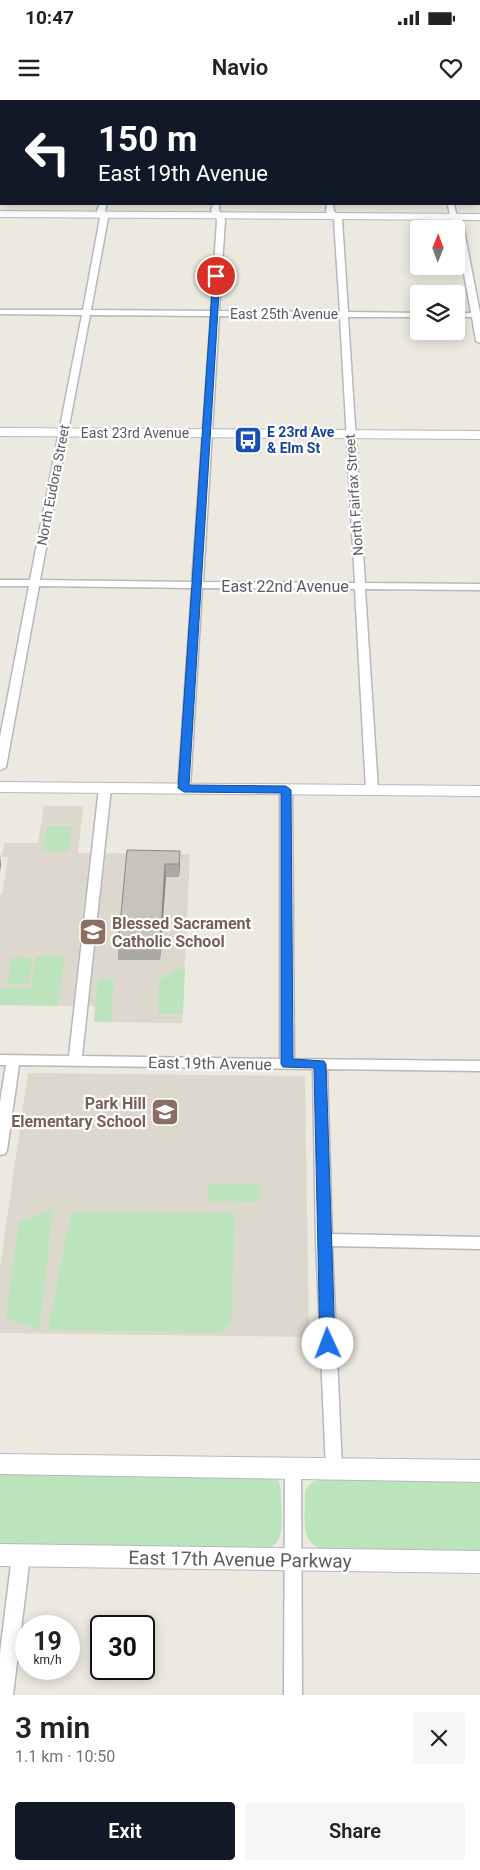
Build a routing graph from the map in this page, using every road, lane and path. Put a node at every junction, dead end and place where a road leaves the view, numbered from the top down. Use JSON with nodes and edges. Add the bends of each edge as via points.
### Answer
{"nodes":[{"id":1,"x":216,"y":205,"type":"edge"},
{"id":2,"x":330,"y":205,"type":"edge"},
{"id":3,"x":451,"y":205,"type":"edge"},
{"id":4,"x":102,"y":209,"type":"edge"},
{"id":5,"x":0,"y":214,"type":"edge"},
{"id":6,"x":218,"y":215,"type":"junction"},
{"id":7,"x":335,"y":216,"type":"junction"},
{"id":8,"x":455,"y":216,"type":"junction"},
{"id":9,"x":480,"y":217,"type":"edge"},
{"id":10,"x":0,"y":312,"type":"edge"},
{"id":11,"x":86,"y":313,"type":"junction"},
{"id":12,"x":214,"y":314,"type":"junction"},
{"id":13,"x":345,"y":314,"type":"junction"},
{"id":14,"x":410,"y":315,"type":"edge"},
{"id":15,"x":465,"y":315,"type":"edge"},
{"id":16,"x":478,"y":315,"type":"edge"},
{"id":17,"x":480,"y":341,"type":"edge"},
{"id":18,"x":0,"y":432,"type":"edge"},
{"id":19,"x":62,"y":432,"type":"junction"},
{"id":20,"x":206,"y":434,"type":"junction"},
{"id":21,"x":350,"y":434,"type":"junction"},
{"id":22,"x":480,"y":435,"type":"edge"},
{"id":23,"x":0,"y":583,"type":"edge"},
{"id":24,"x":34,"y":583,"type":"junction"},
{"id":25,"x":198,"y":585,"type":"junction"},
{"id":26,"x":360,"y":586,"type":"junction"},
{"id":27,"x":480,"y":587,"type":"edge"},
{"id":28,"x":0,"y":767,"type":"edge"},
{"id":29,"x":0,"y":787,"type":"edge"},
{"id":30,"x":105,"y":788,"type":"junction"},
{"id":31,"x":184,"y":788,"type":"junction"},
{"id":32,"x":286,"y":790,"type":"junction"},
{"id":33,"x":372,"y":790,"type":"junction"},
{"id":34,"x":480,"y":791,"type":"edge"},
{"id":35,"x":6,"y":1060,"type":"edge"},
{"id":36,"x":75,"y":1061,"type":"junction"},
{"id":37,"x":287,"y":1064,"type":"junction"},
{"id":38,"x":320,"y":1064,"type":"junction"},
{"id":39,"x":480,"y":1066,"type":"edge"},
{"id":40,"x":0,"y":1148,"type":"edge"},
{"id":41,"x":324,"y":1240,"type":"junction"},
{"id":42,"x":480,"y":1243,"type":"edge"},
{"id":43,"x":0,"y":1464,"type":"edge"},
{"id":44,"x":293,"y":1468,"type":"junction"},
{"id":45,"x":334,"y":1469,"type":"junction"},
{"id":46,"x":480,"y":1471,"type":"edge"},
{"id":47,"x":11,"y":1556,"type":"edge"},
{"id":48,"x":294,"y":1559,"type":"junction"},
{"id":49,"x":480,"y":1562,"type":"edge"},
{"id":50,"x":4,"y":1695,"type":"edge"},
{"id":51,"x":293,"y":1695,"type":"edge"}],
"edges":[{"from":1,"to":6,"type":"street"},
{"from":2,"to":7,"type":"street","name":"North Fairfax Street","via":[[330,212]]},
{"from":3,"to":8,"type":"street"},
{"from":4,"to":5,"type":"street"},
{"from":4,"to":6,"type":"street"},
{"from":4,"to":11,"type":"street","name":"North Eudora Street","via":[[104,218]]},
{"from":6,"to":7,"type":"street"},
{"from":6,"to":12,"type":"street","via":[[221,220]]},
{"from":7,"to":8,"type":"street"},
{"from":7,"to":13,"type":"street","name":"North Fairfax Street"},
{"from":8,"to":9,"type":"street"},
{"from":8,"to":16,"type":"street"},
{"from":10,"to":11,"type":"street","name":"East 25th Avenue"},
{"from":11,"to":12,"type":"street","name":"East 25th Avenue"},
{"from":11,"to":19,"type":"street","name":"North Eudora Street"},
{"from":12,"to":13,"type":"street","name":"East 25th Avenue"},
{"from":12,"to":20,"type":"street"},
{"from":13,"to":14,"type":"street","name":"East 25th Avenue"},
{"from":13,"to":21,"type":"street","name":"North Fairfax Street"},
{"from":15,"to":16,"type":"street"},
{"from":16,"to":17,"type":"street"},
{"from":18,"to":19,"type":"street","name":"East 23rd Avenue"},
{"from":19,"to":20,"type":"street","name":"East 23rd Avenue"},
{"from":19,"to":24,"type":"street","name":"North Eudora Street"},
{"from":20,"to":21,"type":"street","name":"East 23rd Avenue"},
{"from":20,"to":25,"type":"street"},
{"from":21,"to":22,"type":"street","name":"East 23rd Avenue"},
{"from":21,"to":26,"type":"street","name":"North Fairfax Street"},
{"from":23,"to":24,"type":"street","name":"East 22nd Avenue"},
{"from":24,"to":25,"type":"street","name":"East 22nd Avenue"},
{"from":24,"to":28,"type":"street","name":"North Eudora Street"},
{"from":25,"to":26,"type":"street","name":"East 22nd Avenue"},
{"from":25,"to":31,"type":"street"},
{"from":26,"to":27,"type":"street","name":"East 22nd Avenue"},
{"from":26,"to":33,"type":"street","name":"North Fairfax Street"},
{"from":29,"to":30,"type":"street"},
{"from":30,"to":31,"type":"street"},
{"from":30,"to":36,"type":"street"},
{"from":31,"to":32,"type":"street"},
{"from":32,"to":33,"type":"street"},
{"from":32,"to":37,"type":"street"},
{"from":33,"to":34,"type":"street"},
{"from":35,"to":36,"type":"street","name":"East 19th Avenue"},
{"from":35,"to":40,"type":"street"},
{"from":36,"to":37,"type":"street","name":"East 19th Avenue"},
{"from":37,"to":38,"type":"street","name":"East 19th Avenue"},
{"from":38,"to":39,"type":"street","name":"East 19th Avenue"},
{"from":38,"to":41,"type":"street"},
{"from":41,"to":42,"type":"street"},
{"from":41,"to":45,"type":"street"},
{"from":43,"to":44,"type":"street"},
{"from":44,"to":45,"type":"street"},
{"from":44,"to":48,"type":"street"},
{"from":45,"to":46,"type":"street"},
{"from":47,"to":48,"type":"street","name":"East 17th Avenue Parkway"},
{"from":47,"to":50,"type":"street"},
{"from":48,"to":49,"type":"street","name":"East 17th Avenue Parkway"},
{"from":48,"to":51,"type":"street"}]}
